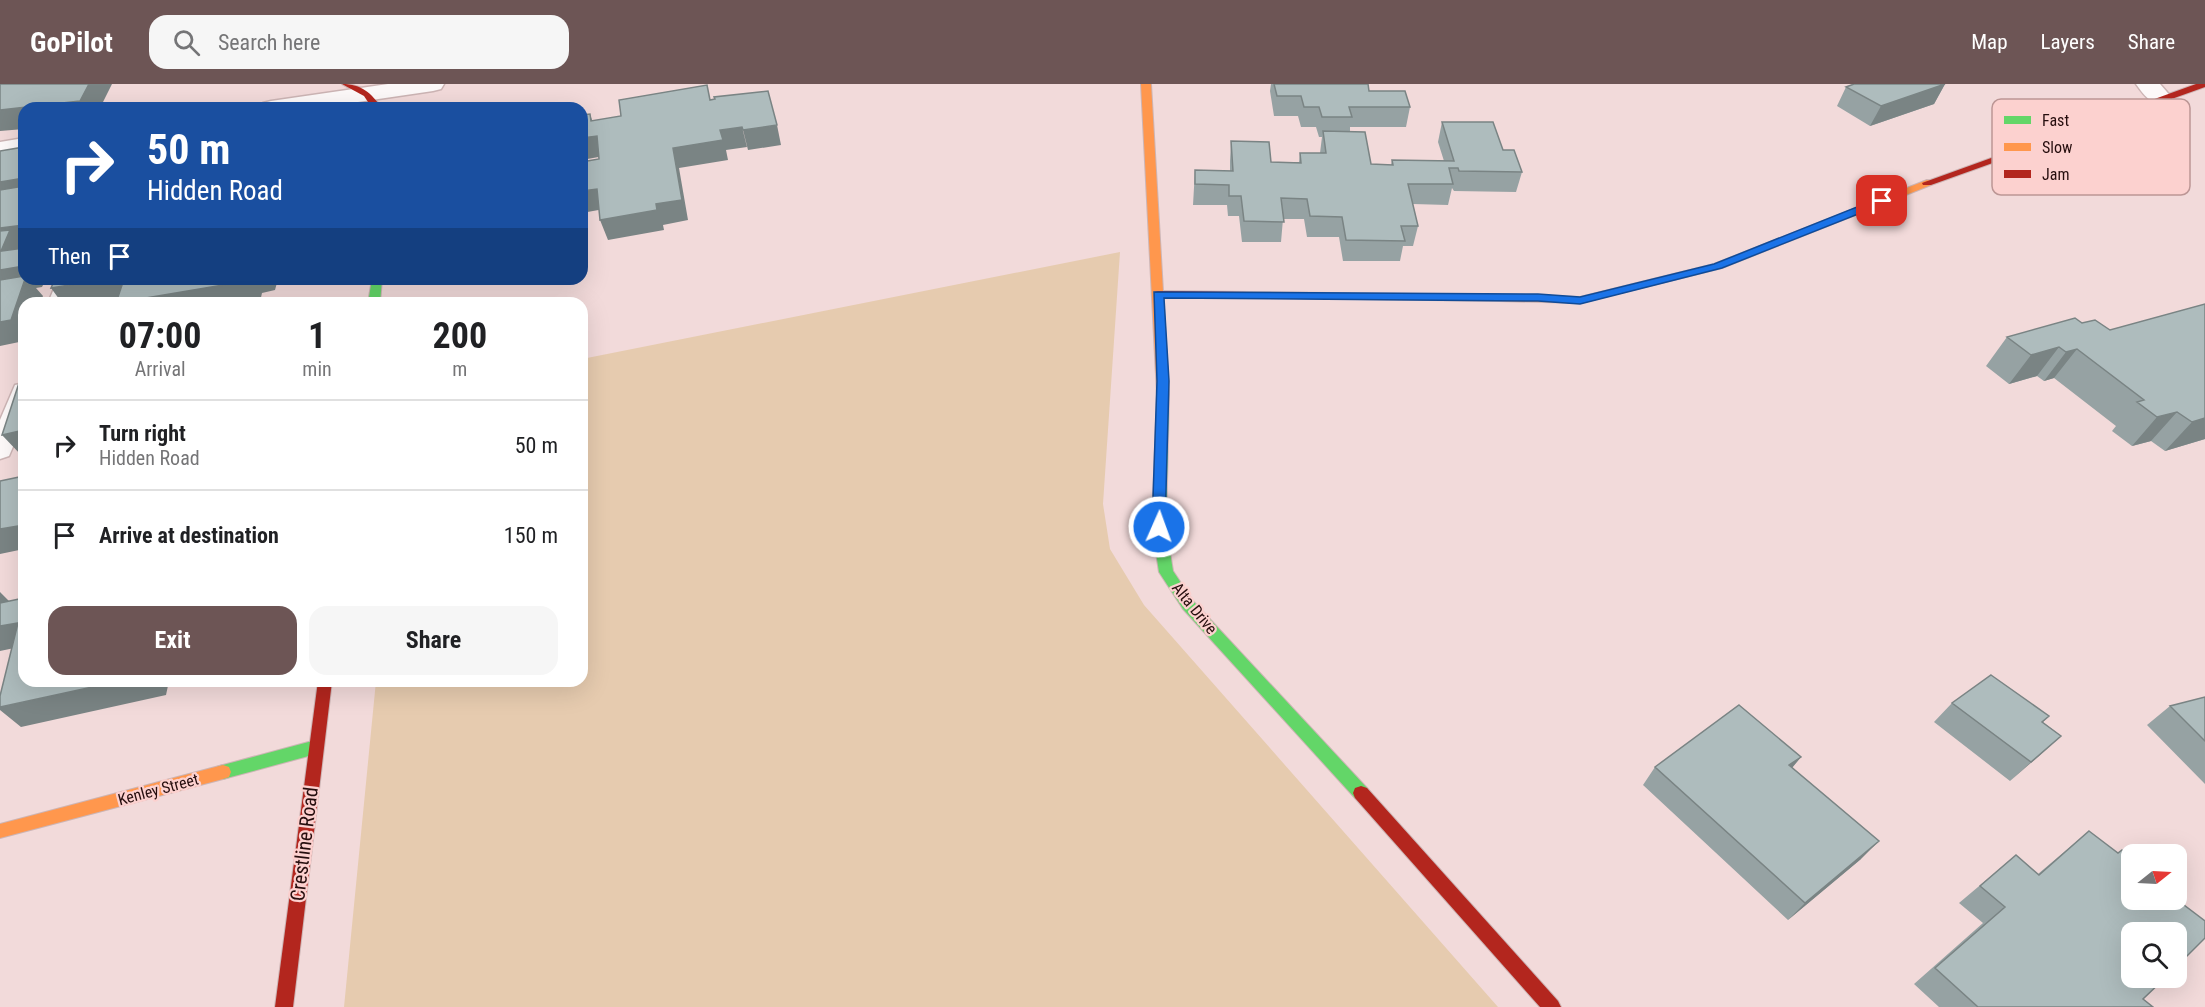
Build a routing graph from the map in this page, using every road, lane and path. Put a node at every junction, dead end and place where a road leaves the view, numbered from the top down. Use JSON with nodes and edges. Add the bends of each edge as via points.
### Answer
{"nodes":[{"id":1,"x":432,"y":84,"type":"edge"},
{"id":2,"x":1146,"y":84,"type":"edge"},
{"id":3,"x":2205,"y":84,"type":"edge"},
{"id":4,"x":2155,"y":92,"type":"edge"},
{"id":5,"x":364,"y":95,"type":"edge"},
{"id":6,"x":2138,"y":99,"type":"edge"},
{"id":7,"x":314,"y":102,"type":"edge"},
{"id":8,"x":18,"y":146,"type":"edge"},
{"id":9,"x":0,"y":149,"type":"edge"},
{"id":10,"x":1992,"y":157,"type":"edge"},
{"id":11,"x":1158,"y":294,"type":"junction"},
{"id":12,"x":18,"y":406,"type":"edge"},
{"id":13,"x":0,"y":450,"type":"edge"},
{"id":14,"x":324,"y":687,"type":"edge"},
{"id":15,"x":316,"y":747,"type":"junction"},
{"id":16,"x":0,"y":831,"type":"edge"},
{"id":17,"x":284,"y":1007,"type":"edge"},
{"id":18,"x":1552,"y":1007,"type":"edge"}],
"edges":[{"from":1,"to":5,"type":"street"},
{"from":2,"to":11,"type":"street","name":"Alta Drive"},
{"from":3,"to":4,"type":"street"},
{"from":4,"to":6,"type":"street"},
{"from":5,"to":7,"type":"street"},
{"from":8,"to":9,"type":"street"},
{"from":10,"to":11,"type":"street","via":[[1718,266],[1580,300]]},
{"from":11,"to":18,"type":"street","name":"Alta Drive","via":[[1163,381],[1159,527],[1166,572],[1188,605]]},
{"from":12,"to":13,"type":"lane"},
{"from":14,"to":15,"type":"street","name":"Crestline Road"},
{"from":15,"to":16,"type":"street","name":"Kenley Street"},
{"from":15,"to":17,"type":"street","name":"Crestline Road"}]}
